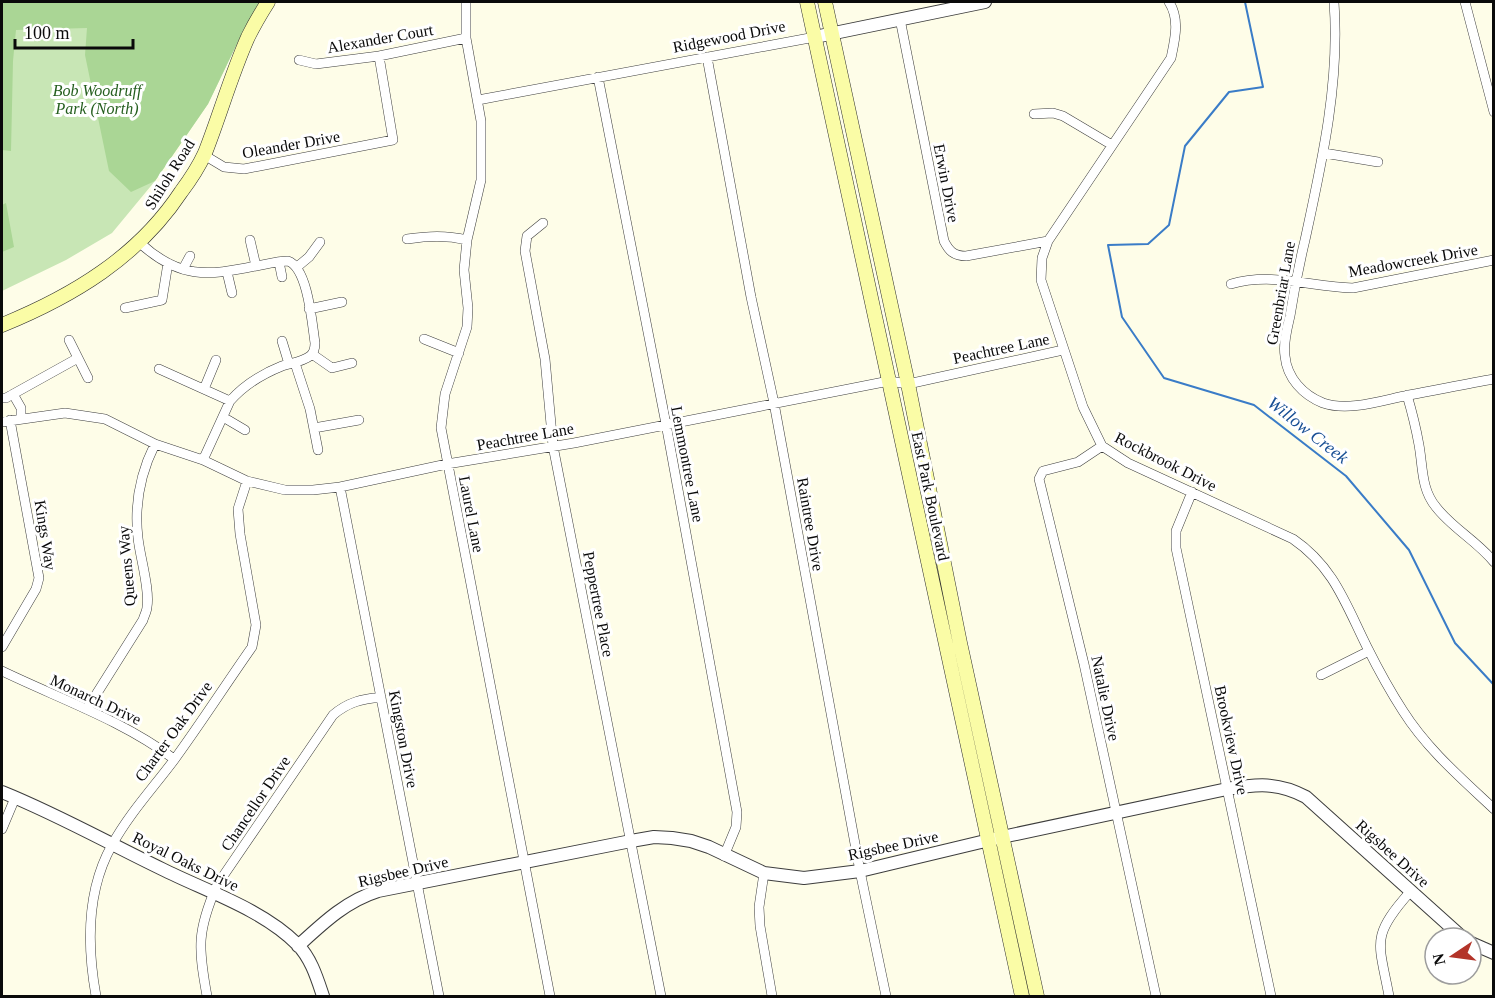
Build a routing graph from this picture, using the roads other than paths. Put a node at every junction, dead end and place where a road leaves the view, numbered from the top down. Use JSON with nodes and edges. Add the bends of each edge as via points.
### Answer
{"nodes":[{"id":1,"x":268,"y":2,"type":"edge"},
{"id":2,"x":466,"y":2,"type":"edge"},
{"id":3,"x":807,"y":2,"type":"edge"},
{"id":4,"x":825,"y":2,"type":"edge"},
{"id":5,"x":985,"y":2,"type":"edge"},
{"id":6,"x":1169,"y":2,"type":"edge"},
{"id":7,"x":1334,"y":2,"type":"edge"},
{"id":8,"x":1465,"y":2,"type":"edge"},
{"id":9,"x":900,"y":19,"type":"junction"},
{"id":10,"x":832,"y":33,"type":"junction"},
{"id":11,"x":815,"y":37,"type":"junction"},
{"id":12,"x":466,"y":38,"type":"junction"},
{"id":13,"x":379,"y":56,"type":"junction"},
{"id":14,"x":707,"y":57,"type":"junction"},
{"id":15,"x":299,"y":60,"type":"dead end"},
{"id":16,"x":598,"y":77,"type":"junction"},
{"id":17,"x":478,"y":100,"type":"junction"},
{"id":18,"x":1494,"y":112,"type":"edge"},
{"id":19,"x":1034,"y":114,"type":"dead end"},
{"id":20,"x":1112,"y":145,"type":"junction"},
{"id":21,"x":1324,"y":153,"type":"junction"},
{"id":22,"x":204,"y":155,"type":"junction"},
{"id":23,"x":1378,"y":162,"type":"dead end"},
{"id":24,"x":543,"y":223,"type":"dead end"},
{"id":25,"x":407,"y":239,"type":"dead end"},
{"id":26,"x":250,"y":240,"type":"dead end"},
{"id":27,"x":467,"y":240,"type":"junction"},
{"id":28,"x":1048,"y":241,"type":"junction"},
{"id":29,"x":320,"y":242,"type":"dead end"},
{"id":30,"x":140,"y":243,"type":"junction"},
{"id":31,"x":190,"y":256,"type":"dead end"},
{"id":32,"x":1494,"y":260,"type":"edge"},
{"id":33,"x":279,"y":262,"type":"junction"},
{"id":34,"x":168,"y":264,"type":"junction"},
{"id":35,"x":256,"y":266,"type":"junction"},
{"id":36,"x":297,"y":267,"type":"junction"},
{"id":37,"x":183,"y":269,"type":"junction"},
{"id":38,"x":227,"y":272,"type":"junction"},
{"id":39,"x":282,"y":277,"type":"dead end"},
{"id":40,"x":1296,"y":281,"type":"junction"},
{"id":41,"x":1231,"y":284,"type":"dead end"},
{"id":42,"x":232,"y":293,"type":"dead end"},
{"id":43,"x":342,"y":302,"type":"dead end"},
{"id":44,"x":125,"y":308,"type":"dead end"},
{"id":45,"x":309,"y":309,"type":"junction"},
{"id":46,"x":2,"y":325,"type":"edge"},
{"id":47,"x":424,"y":339,"type":"dead end"},
{"id":48,"x":69,"y":340,"type":"dead end"},
{"id":49,"x":282,"y":341,"type":"dead end"},
{"id":50,"x":1063,"y":350,"type":"junction"},
{"id":51,"x":459,"y":353,"type":"junction"},
{"id":52,"x":312,"y":354,"type":"junction"},
{"id":53,"x":78,"y":358,"type":"junction"},
{"id":54,"x":216,"y":360,"type":"dead end"},
{"id":55,"x":292,"y":363,"type":"junction"},
{"id":56,"x":352,"y":363,"type":"dead end"},
{"id":57,"x":159,"y":369,"type":"dead end"},
{"id":58,"x":88,"y":378,"type":"dead end"},
{"id":59,"x":1494,"y":379,"type":"edge"},
{"id":60,"x":889,"y":381,"type":"junction"},
{"id":61,"x":908,"y":384,"type":"junction"},
{"id":62,"x":204,"y":389,"type":"junction"},
{"id":63,"x":1407,"y":395,"type":"junction"},
{"id":64,"x":7,"y":396,"type":"edge"},
{"id":65,"x":230,"y":402,"type":"junction"},
{"id":66,"x":774,"y":403,"type":"junction"},
{"id":67,"x":223,"y":417,"type":"junction"},
{"id":68,"x":21,"y":418,"type":"junction"},
{"id":69,"x":359,"y":420,"type":"dead end"},
{"id":70,"x":6,"y":421,"type":"edge"},
{"id":71,"x":666,"y":424,"type":"junction"},
{"id":72,"x":314,"y":428,"type":"junction"},
{"id":73,"x":245,"y":430,"type":"dead end"},
{"id":74,"x":155,"y":444,"type":"junction"},
{"id":75,"x":553,"y":446,"type":"junction"},
{"id":76,"x":1102,"y":446,"type":"junction"},
{"id":77,"x":318,"y":450,"type":"dead end"},
{"id":78,"x":203,"y":460,"type":"junction"},
{"id":79,"x":447,"y":464,"type":"junction"},
{"id":80,"x":247,"y":481,"type":"junction"},
{"id":81,"x":340,"y":487,"type":"junction"},
{"id":82,"x":1192,"y":492,"type":"junction"},
{"id":83,"x":1494,"y":562,"type":"edge"},
{"id":84,"x":2,"y":646,"type":"edge"},
{"id":85,"x":1369,"y":651,"type":"junction"},
{"id":86,"x":2,"y":671,"type":"edge"},
{"id":87,"x":1321,"y":675,"type":"dead end"},
{"id":88,"x":381,"y":697,"type":"junction"},
{"id":89,"x":87,"y":709,"type":"junction"},
{"id":90,"x":174,"y":759,"type":"junction"},
{"id":91,"x":1227,"y":789,"type":"junction"},
{"id":92,"x":2,"y":792,"type":"edge"},
{"id":93,"x":15,"y":798,"type":"junction"},
{"id":94,"x":1494,"y":809,"type":"edge"},
{"id":95,"x":1116,"y":813,"type":"junction"},
{"id":96,"x":2,"y":829,"type":"edge"},
{"id":97,"x":995,"y":839,"type":"junction"},
{"id":98,"x":631,"y":841,"type":"junction"},
{"id":99,"x":112,"y":844,"type":"junction"},
{"id":100,"x":724,"y":856,"type":"junction"},
{"id":101,"x":523,"y":862,"type":"junction"},
{"id":102,"x":860,"y":871,"type":"junction"},
{"id":103,"x":764,"y":873,"type":"junction"},
{"id":104,"x":417,"y":883,"type":"junction"},
{"id":105,"x":1410,"y":892,"type":"junction"},
{"id":106,"x":213,"y":894,"type":"junction"},
{"id":107,"x":1449,"y":926,"type":"edge"},
{"id":108,"x":298,"y":946,"type":"junction"},
{"id":109,"x":96,"y":996,"type":"edge"},
{"id":110,"x":207,"y":996,"type":"edge"},
{"id":111,"x":324,"y":996,"type":"edge"},
{"id":112,"x":439,"y":996,"type":"edge"},
{"id":113,"x":550,"y":996,"type":"edge"},
{"id":114,"x":661,"y":996,"type":"edge"},
{"id":115,"x":772,"y":996,"type":"edge"},
{"id":116,"x":886,"y":996,"type":"edge"},
{"id":117,"x":1022,"y":996,"type":"edge"},
{"id":118,"x":1037,"y":996,"type":"edge"},
{"id":119,"x":1156,"y":996,"type":"edge"},
{"id":120,"x":1271,"y":996,"type":"edge"},
{"id":121,"x":1389,"y":996,"type":"edge"}],
"edges":[{"from":1,"to":22,"type":"main road","name":"Shiloh Road","via":[[248,37]]},
{"from":2,"to":12,"type":"street","name":"Laurel Lane"},
{"from":3,"to":11,"type":"main road","name":"East Park Boulevard"},
{"from":4,"to":10,"type":"main road","name":"East Park Boulevard"},
{"from":5,"to":9,"type":"street","name":"Ridgewood Drive"},
{"from":6,"to":20,"type":"street","name":"Rockbrook Drive","via":[[1176,19],[1171,58]]},
{"from":7,"to":21,"type":"street","name":"Greenbriar Lane","via":[[1336,51]]},
{"from":8,"to":18,"type":"street"},
{"from":9,"to":10,"type":"street","name":"Ridgewood Drive"},
{"from":9,"to":28,"type":"street","name":"Erwin Drive","via":[[949,251],[966,256]]},
{"from":10,"to":11,"type":"street","name":"Ridgewood Drive"},
{"from":10,"to":61,"type":"main road","name":"East Park Boulevard"},
{"from":11,"to":14,"type":"street","name":"Ridgewood Drive"},
{"from":11,"to":60,"type":"main road","name":"East Park Boulevard"},
{"from":12,"to":13,"type":"street","name":"Alexander Court"},
{"from":12,"to":17,"type":"street","name":"Laurel Lane"},
{"from":13,"to":15,"type":"street","name":"Alexander Court","via":[[316,64]]},
{"from":13,"to":22,"type":"street","name":"Oleander Drive","via":[[393,140],[244,169],[224,167]]},
{"from":14,"to":16,"type":"street","name":"Ridgewood Drive"},
{"from":14,"to":66,"type":"street","name":"Raintree Drive"},
{"from":16,"to":17,"type":"street","name":"Ridgewood Drive"},
{"from":16,"to":71,"type":"street","name":"Lemmontree Lane"},
{"from":17,"to":27,"type":"street","name":"Laurel Lane","via":[[481,180]]},
{"from":19,"to":20,"type":"street","via":[[1064,116]]},
{"from":20,"to":28,"type":"street","name":"Rockbrook Drive"},
{"from":21,"to":23,"type":"street"},
{"from":21,"to":40,"type":"street","name":"Greenbriar Lane"},
{"from":22,"to":30,"type":"main road","name":"Shiloh Road","via":[[173,205]]},
{"from":24,"to":75,"type":"street","name":"Peppertree Place","via":[[527,236],[525,251],[545,359]]},
{"from":25,"to":27,"type":"street","via":[[432,235]]},
{"from":26,"to":35,"type":"street"},
{"from":27,"to":51,"type":"street","name":"Laurel Lane","via":[[467,327]]},
{"from":28,"to":50,"type":"street","name":"Rockbrook Drive","via":[[1041,280]]},
{"from":29,"to":36,"type":"street"},
{"from":30,"to":34,"type":"street"},
{"from":30,"to":46,"type":"main road","name":"Shiloh Road","via":[[62,298]]},
{"from":31,"to":37,"type":"street"},
{"from":32,"to":40,"type":"street","name":"Meadowcreek Drive","via":[[1353,288]]},
{"from":33,"to":35,"type":"street"},
{"from":33,"to":36,"type":"street","via":[[292,262]]},
{"from":33,"to":39,"type":"street"},
{"from":34,"to":37,"type":"street"},
{"from":34,"to":44,"type":"street","via":[[162,300]]},
{"from":35,"to":38,"type":"street"},
{"from":36,"to":45,"type":"street"},
{"from":37,"to":38,"type":"street"},
{"from":38,"to":42,"type":"street"},
{"from":40,"to":41,"type":"street","name":"Meadowcreek Drive","via":[[1248,279]]},
{"from":40,"to":63,"type":"street","name":"Greenbriar Lane","via":[[1284,346],[1286,368],[1296,385],[1323,403],[1335,406]]},
{"from":43,"to":45,"type":"street"},
{"from":45,"to":52,"type":"street","via":[[315,343]]},
{"from":47,"to":51,"type":"street"},
{"from":48,"to":53,"type":"street"},
{"from":49,"to":55,"type":"street"},
{"from":50,"to":61,"type":"street","name":"Peachtree Lane"},
{"from":50,"to":76,"type":"street","name":"Rockbrook Drive"},
{"from":51,"to":79,"type":"street","name":"Laurel Lane","via":[[442,408]]},
{"from":52,"to":55,"type":"street"},
{"from":52,"to":56,"type":"street","via":[[332,368]]},
{"from":53,"to":58,"type":"street"},
{"from":53,"to":64,"type":"street"},
{"from":54,"to":62,"type":"street"},
{"from":55,"to":65,"type":"street","via":[[257,378]]},
{"from":55,"to":72,"type":"street"},
{"from":57,"to":62,"type":"street"},
{"from":59,"to":63,"type":"street","name":"Greenbriar Lane"},
{"from":60,"to":61,"type":"street","name":"Peachtree Lane"},
{"from":60,"to":66,"type":"street","name":"Peachtree Lane"},
{"from":60,"to":97,"type":"main road","name":"East Park Boulevard"},
{"from":61,"to":97,"type":"main road","name":"East Park Boulevard"},
{"from":62,"to":65,"type":"street"},
{"from":63,"to":83,"type":"street","via":[[1430,499]]},
{"from":64,"to":68,"type":"street","via":[[21,408]]},
{"from":65,"to":67,"type":"street"},
{"from":66,"to":71,"type":"street","name":"Peachtree Lane"},
{"from":66,"to":102,"type":"street","name":"Raintree Drive"},
{"from":67,"to":73,"type":"street"},
{"from":67,"to":78,"type":"street"},
{"from":68,"to":70,"type":"street","name":"Peachtree Lane"},
{"from":68,"to":74,"type":"street","name":"Peachtree Lane","via":[[65,413],[95,417]]},
{"from":69,"to":72,"type":"street"},
{"from":70,"to":84,"type":"street","name":"Kings Way","via":[[39,578]]},
{"from":71,"to":75,"type":"street","name":"Peachtree Lane"},
{"from":71,"to":100,"type":"street","name":"Lemmontree Lane","via":[[737,812],[734,834]]},
{"from":72,"to":77,"type":"street"},
{"from":74,"to":78,"type":"street","name":"Peachtree Lane"},
{"from":74,"to":89,"type":"street","name":"Queens Way","via":[[138,490],[137,506],[148,606]]},
{"from":75,"to":79,"type":"street","name":"Peachtree Lane"},
{"from":75,"to":98,"type":"street","name":"Peppertree Place"},
{"from":76,"to":82,"type":"street","name":"Rockbrook Drive","via":[[1128,463]]},
{"from":76,"to":95,"type":"street","name":"Natalie Drive","via":[[1078,462],[1043,471],[1039,478]]},
{"from":78,"to":80,"type":"street","name":"Peachtree Lane"},
{"from":79,"to":81,"type":"street","name":"Peachtree Lane"},
{"from":79,"to":101,"type":"street","name":"Laurel Lane"},
{"from":80,"to":81,"type":"street","name":"Peachtree Lane","via":[[285,490]]},
{"from":80,"to":90,"type":"street","name":"Charter Oak Drive","via":[[238,509],[256,634],[252,647]]},
{"from":81,"to":88,"type":"street","name":"Kingston Drive"},
{"from":82,"to":85,"type":"street","name":"Rockbrook Drive","via":[[1309,550],[1333,578]]},
{"from":82,"to":91,"type":"street","name":"Brookview Drive","via":[[1176,531],[1176,548]]},
{"from":85,"to":87,"type":"street"},
{"from":85,"to":94,"type":"street","name":"Rockbrook Drive","via":[[1425,740]]},
{"from":86,"to":89,"type":"street","name":"Monarch Drive"},
{"from":88,"to":104,"type":"street","name":"Kingston Drive"},
{"from":88,"to":106,"type":"street","name":"Chancellor Drive","via":[[344,705],[333,715]]},
{"from":89,"to":90,"type":"street","name":"Monarch Drive","via":[[150,741]]},
{"from":90,"to":99,"type":"street","name":"Charter Oak Drive"},
{"from":91,"to":95,"type":"street","name":"Rigsbee Drive"},
{"from":91,"to":105,"type":"street","name":"Rigsbee Drive","via":[[1273,785],[1306,797]]},
{"from":91,"to":120,"type":"street","name":"Brookview Drive"},
{"from":92,"to":93,"type":"street","name":"Royal Oaks Drive"},
{"from":93,"to":96,"type":"street"},
{"from":93,"to":99,"type":"street","name":"Royal Oaks Drive"},
{"from":95,"to":97,"type":"street","name":"Rigsbee Drive"},
{"from":95,"to":119,"type":"street","name":"Natalie Drive"},
{"from":97,"to":102,"type":"street","name":"Rigsbee Drive"},
{"from":97,"to":117,"type":"main road","name":"East Park Boulevard"},
{"from":97,"to":118,"type":"main road","name":"East Park Boulevard"},
{"from":98,"to":100,"type":"street","name":"Rigsbee Drive","via":[[672,838],[710,847]]},
{"from":98,"to":101,"type":"street","name":"Rigsbee Drive"},
{"from":98,"to":114,"type":"street","name":"Peppertree Place"},
{"from":99,"to":106,"type":"street","name":"Royal Oaks Drive"},
{"from":99,"to":109,"type":"street","name":"Charter Oak Drive","via":[[102,866],[91,913],[90,965]]},
{"from":100,"to":103,"type":"street","name":"Rigsbee Drive"},
{"from":101,"to":104,"type":"street","name":"Rigsbee Drive"},
{"from":101,"to":113,"type":"street","name":"Laurel Lane"},
{"from":102,"to":103,"type":"street","name":"Rigsbee Drive","via":[[804,878]]},
{"from":102,"to":116,"type":"street","name":"Raintree Drive"},
{"from":103,"to":115,"type":"street","via":[[760,926]]},
{"from":104,"to":108,"type":"street","name":"Rigsbee Drive","via":[[356,898]]},
{"from":104,"to":112,"type":"street","name":"Kingston Drive"},
{"from":105,"to":107,"type":"street","name":"Rigsbee Drive"},
{"from":105,"to":121,"type":"street","via":[[1387,920],[1379,944]]},
{"from":106,"to":108,"type":"street","name":"Royal Oaks Drive","via":[[269,922]]},
{"from":106,"to":110,"type":"street","name":"Chancellor Drive","via":[[201,934],[200,957]]},
{"from":108,"to":111,"type":"street","name":"Royal Oaks Drive","via":[[308,958]]}]}
